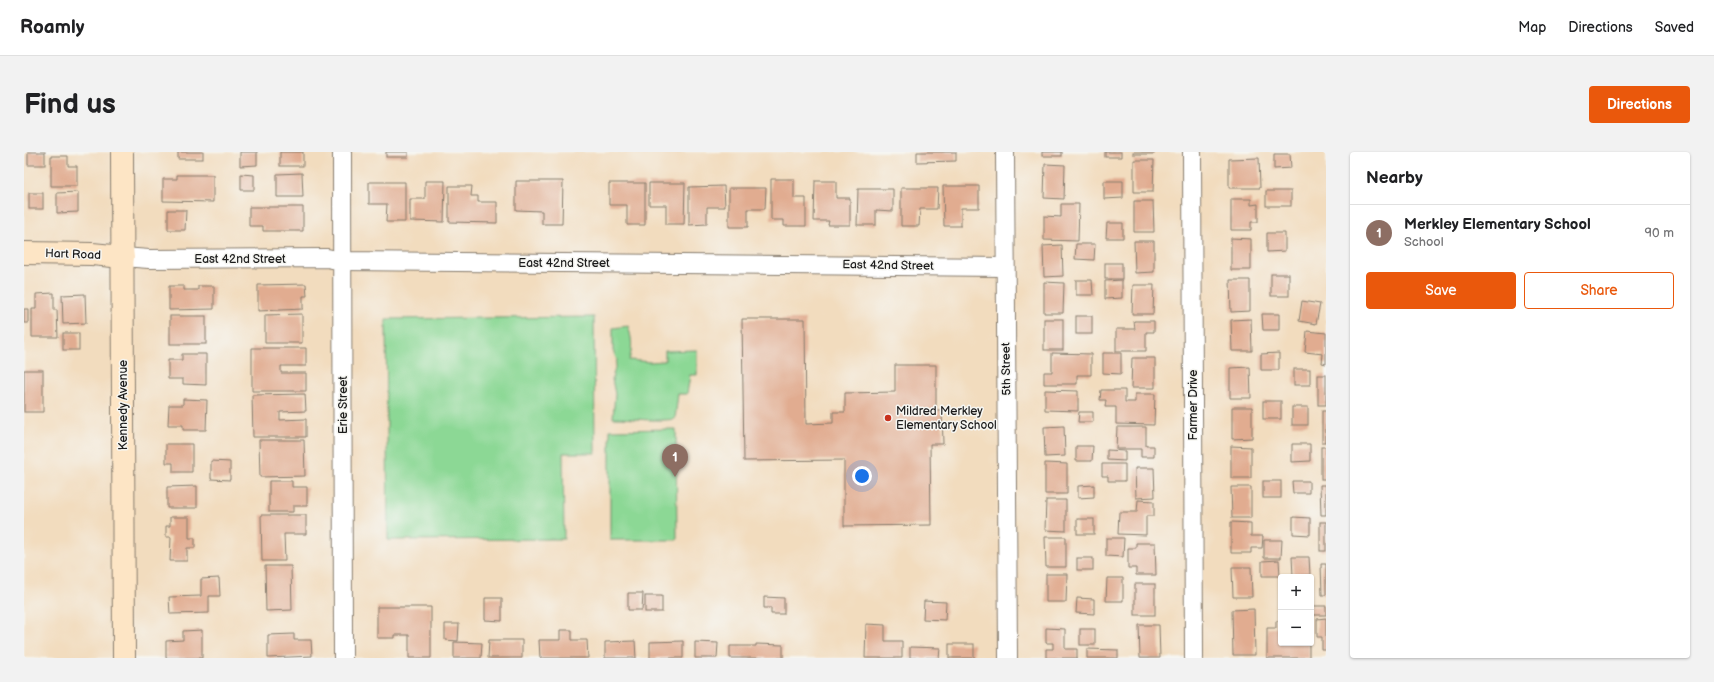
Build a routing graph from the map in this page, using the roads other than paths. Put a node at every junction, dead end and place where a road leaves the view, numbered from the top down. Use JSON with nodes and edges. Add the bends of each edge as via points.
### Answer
{"nodes":[{"id":1,"x":122,"y":152,"type":"edge"},
{"id":2,"x":342,"y":152,"type":"edge"},
{"id":3,"x":1005,"y":152,"type":"edge"},
{"id":4,"x":1192,"y":152,"type":"edge"},
{"id":5,"x":24,"y":253,"type":"edge"},
{"id":6,"x":123,"y":256,"type":"junction"},
{"id":7,"x":342,"y":261,"type":"junction"},
{"id":8,"x":1005,"y":267,"type":"junction"},
{"id":9,"x":124,"y":658,"type":"edge"},
{"id":10,"x":343,"y":658,"type":"edge"},
{"id":11,"x":1008,"y":658,"type":"edge"},
{"id":12,"x":1194,"y":658,"type":"edge"}],
"edges":[{"from":1,"to":6,"type":"street","name":"Kennedy Avenue"},
{"from":2,"to":7,"type":"street","name":"Erie Street"},
{"from":3,"to":8,"type":"street","name":"5th Street"},
{"from":4,"to":12,"type":"street","name":"Farmer Drive"},
{"from":5,"to":6,"type":"street","name":"Hart Road"},
{"from":6,"to":7,"type":"street","name":"East 42nd Street","via":[[149,259],[327,258]]},
{"from":6,"to":9,"type":"street","name":"Kennedy Avenue"},
{"from":7,"to":8,"type":"street","name":"East 42nd Street"},
{"from":7,"to":10,"type":"street","name":"Erie Street"},
{"from":8,"to":11,"type":"street","name":"5th Street"}]}
